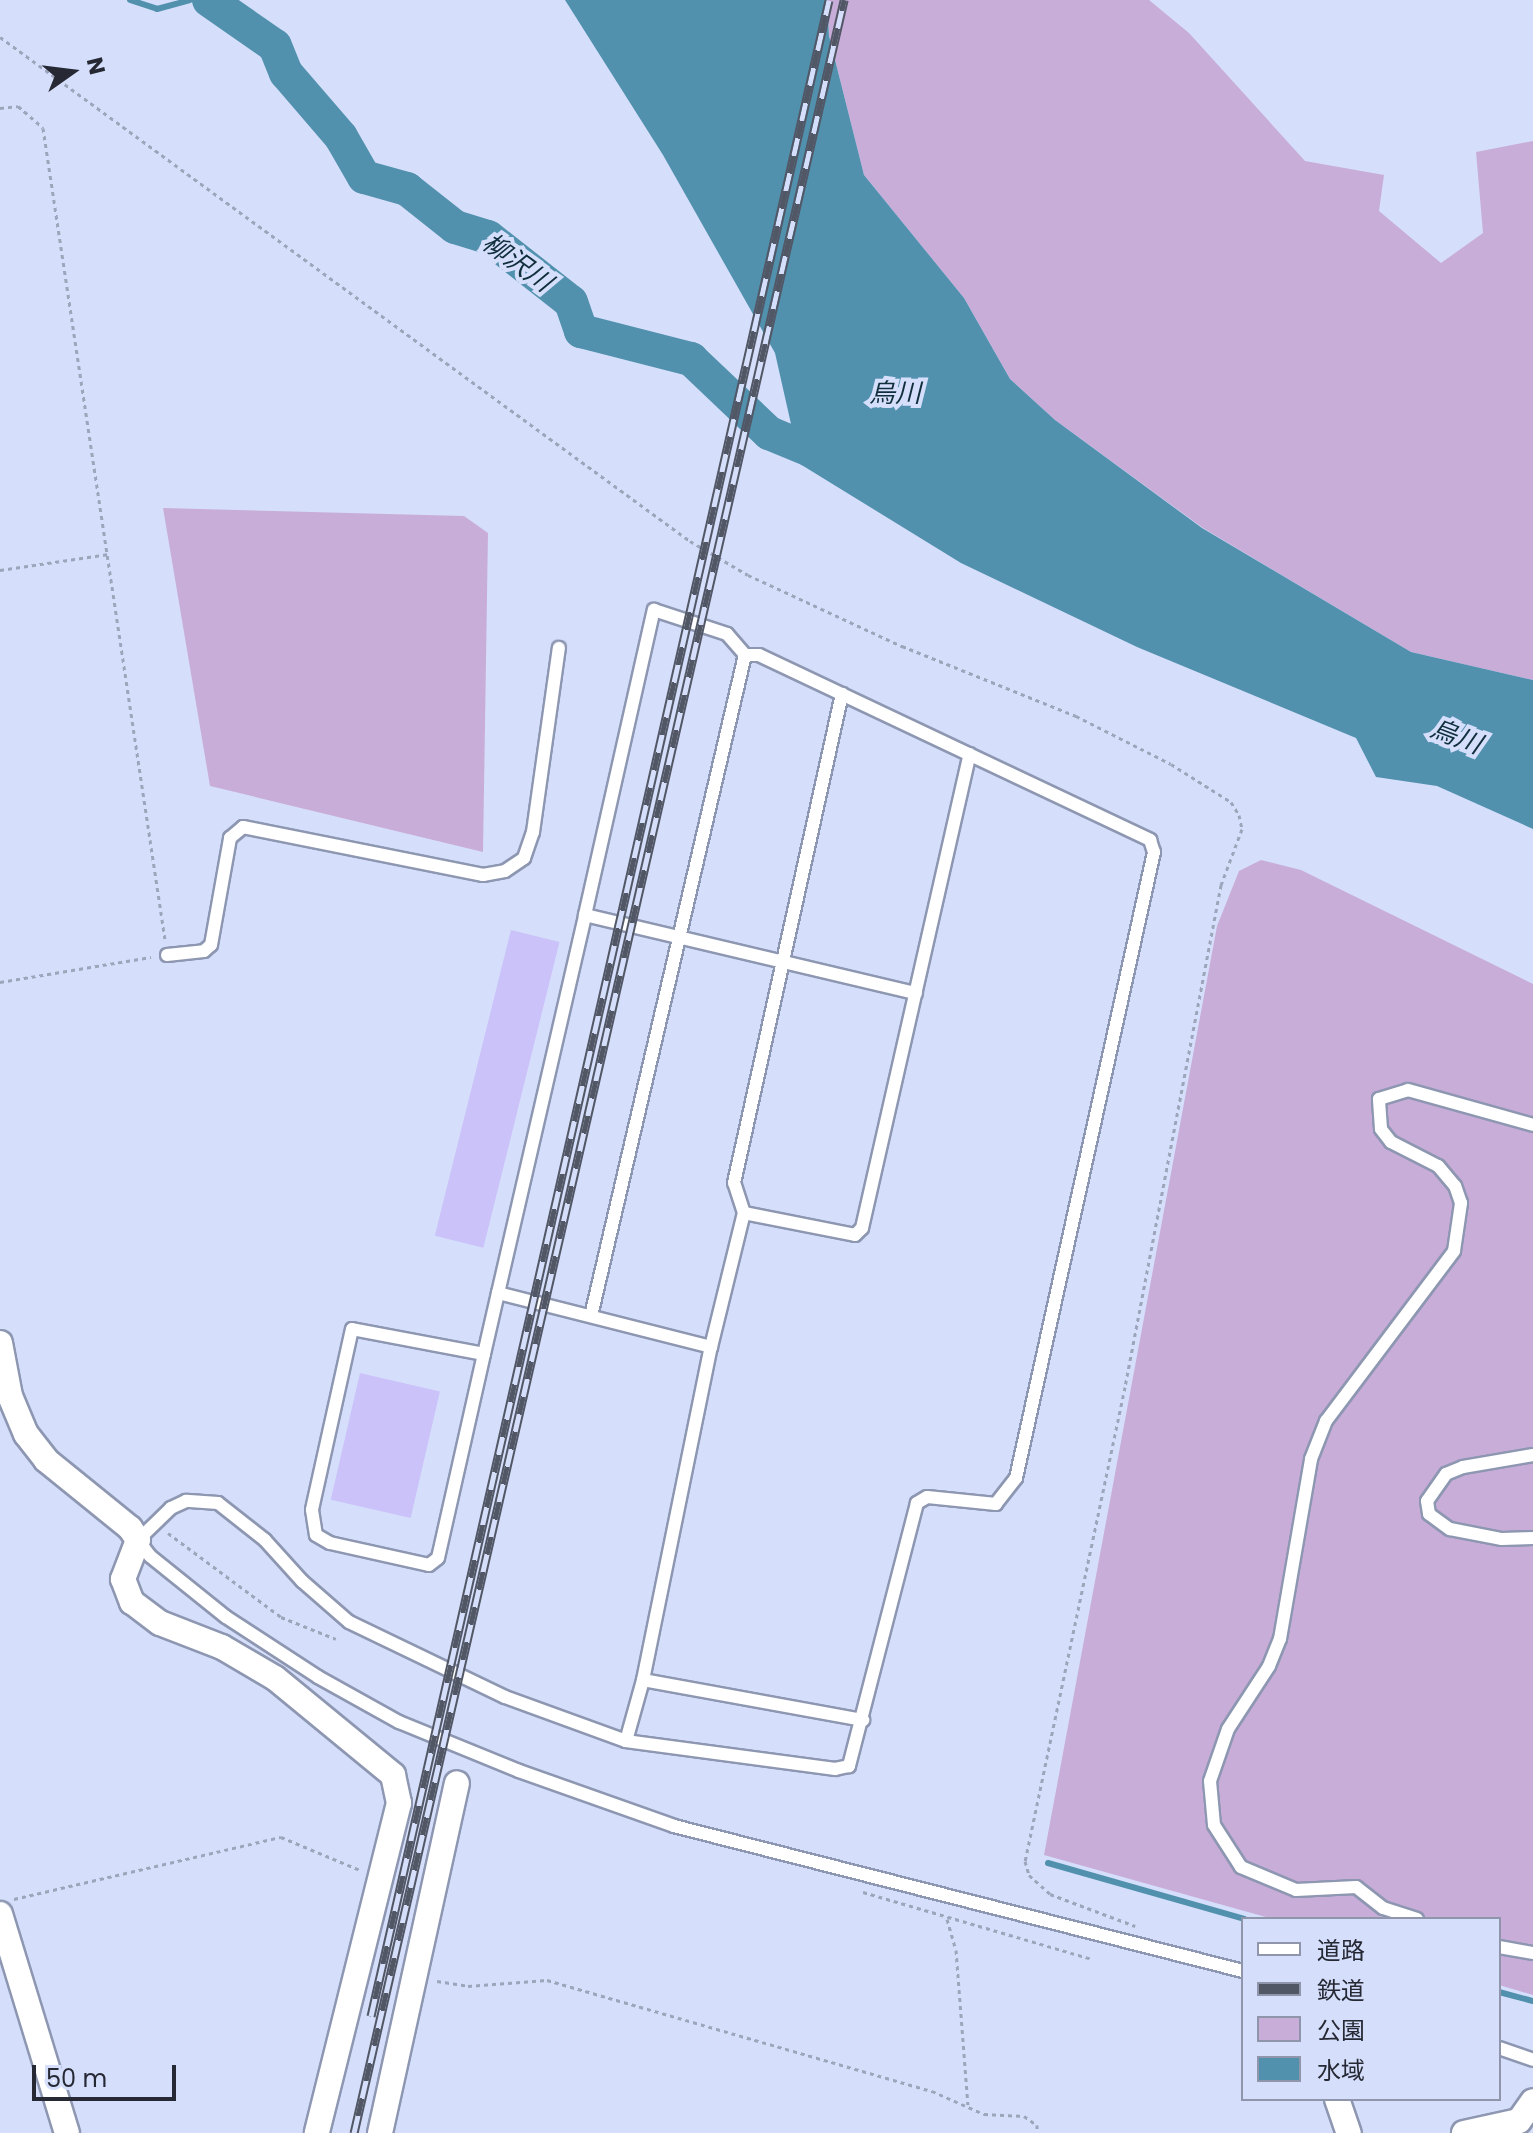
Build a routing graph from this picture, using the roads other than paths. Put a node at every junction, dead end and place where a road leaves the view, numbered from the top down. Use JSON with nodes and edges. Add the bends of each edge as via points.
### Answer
{"nodes":[{"id":1,"x":559,"y":648,"type":"dead end"},
{"id":2,"x":745,"y":655,"type":"junction"},
{"id":3,"x":842,"y":694,"type":"junction"},
{"id":4,"x":970,"y":754,"type":"junction"},
{"id":5,"x":585,"y":915,"type":"junction"},
{"id":6,"x":679,"y":940,"type":"junction"},
{"id":7,"x":167,"y":955,"type":"road end"},
{"id":8,"x":783,"y":962,"type":"junction"},
{"id":9,"x":916,"y":993,"type":"junction"},
{"id":10,"x":1533,"y":1125,"type":"edge"},
{"id":11,"x":744,"y":1213,"type":"junction"},
{"id":12,"x":498,"y":1293,"type":"junction"},
{"id":13,"x":591,"y":1316,"type":"junction"},
{"id":14,"x":0,"y":1343,"type":"edge"},
{"id":15,"x":711,"y":1347,"type":"junction"},
{"id":16,"x":484,"y":1354,"type":"junction"},
{"id":17,"x":5,"y":1398,"type":"edge"},
{"id":18,"x":1533,"y":1455,"type":"edge"},
{"id":19,"x":146,"y":1531,"type":"junction"},
{"id":20,"x":1533,"y":1538,"type":"edge"},
{"id":21,"x":643,"y":1680,"type":"junction"},
{"id":22,"x":863,"y":1720,"type":"junction"},
{"id":23,"x":626,"y":1741,"type":"junction"},
{"id":24,"x":457,"y":1783,"type":"dead end"},
{"id":25,"x":0,"y":1914,"type":"edge"},
{"id":26,"x":1411,"y":1917,"type":"edge"},
{"id":27,"x":1501,"y":1947,"type":"edge"},
{"id":28,"x":1533,"y":1953,"type":"edge"},
{"id":29,"x":1241,"y":1970,"type":"edge"},
{"id":30,"x":1501,"y":2049,"type":"edge"},
{"id":31,"x":1533,"y":2060,"type":"edge"},
{"id":32,"x":1338,"y":2101,"type":"edge"},
{"id":33,"x":1533,"y":2101,"type":"edge"},
{"id":34,"x":67,"y":2133,"type":"edge"},
{"id":35,"x":317,"y":2133,"type":"edge"},
{"id":36,"x":380,"y":2133,"type":"edge"},
{"id":37,"x":1349,"y":2133,"type":"edge"},
{"id":38,"x":1464,"y":2133,"type":"edge"}],
"edges":[{"from":1,"to":7,"type":"lane","via":[[533,832],[524,858],[505,871],[483,875],[243,827],[230,838],[211,945],[204,951]]},
{"from":2,"to":3,"type":"lane","via":[[759,655]]},
{"from":2,"to":5,"type":"lane","via":[[727,634],[654,610]]},
{"from":2,"to":6,"type":"lane"},
{"from":3,"to":4,"type":"lane"},
{"from":3,"to":8,"type":"lane"},
{"from":4,"to":9,"type":"lane"},
{"from":4,"to":22,"type":"lane","via":[[1139,832],[1154,852],[1016,1478],[996,1504],[927,1497],[917,1503]]},
{"from":5,"to":6,"type":"lane"},
{"from":5,"to":12,"type":"lane"},
{"from":6,"to":8,"type":"lane"},
{"from":6,"to":13,"type":"lane"},
{"from":8,"to":9,"type":"lane"},
{"from":8,"to":11,"type":"lane","via":[[734,1183]]},
{"from":9,"to":11,"type":"lane","via":[[862,1228],[855,1235]]},
{"from":10,"to":26,"type":"lane","via":[[1408,1090],[1379,1099],[1381,1129],[1391,1142],[1438,1166],[1455,1186],[1461,1203],[1454,1251],[1326,1421],[1308,1474],[1280,1639],[1228,1729],[1210,1781],[1214,1825],[1241,1867],[1296,1890],[1356,1887],[1383,1908]]},
{"from":11,"to":15,"type":"lane"},
{"from":12,"to":13,"type":"lane"},
{"from":12,"to":16,"type":"lane"},
{"from":13,"to":15,"type":"lane"},
{"from":14,"to":17,"type":"street"},
{"from":15,"to":21,"type":"lane"},
{"from":16,"to":16,"type":"lane","via":[[352,1329],[312,1510],[316,1535],[330,1543],[429,1565],[438,1558]]},
{"from":17,"to":19,"type":"street","via":[[46,1460],[130,1528]]},
{"from":18,"to":20,"type":"lane","via":[[1446,1474],[1427,1501],[1429,1514],[1450,1529],[1502,1539]]},
{"from":19,"to":23,"type":"lane","via":[[186,1501],[218,1503],[265,1540],[349,1622],[505,1697]]},
{"from":19,"to":29,"type":"lane","via":[[150,1556],[226,1617],[318,1677],[399,1722],[533,1777],[674,1826]]},
{"from":19,"to":35,"type":"street","via":[[123,1579],[143,1613],[222,1647],[275,1678],[393,1775],[399,1803]]},
{"from":21,"to":22,"type":"lane"},
{"from":21,"to":23,"type":"lane"},
{"from":22,"to":23,"type":"lane","via":[[849,1766],[835,1769]]},
{"from":24,"to":36,"type":"street"},
{"from":25,"to":34,"type":"street"},
{"from":27,"to":28,"type":"lane"},
{"from":30,"to":31,"type":"lane"},
{"from":32,"to":37,"type":"street"},
{"from":33,"to":38,"type":"street","via":[[1519,2121]]}]}
